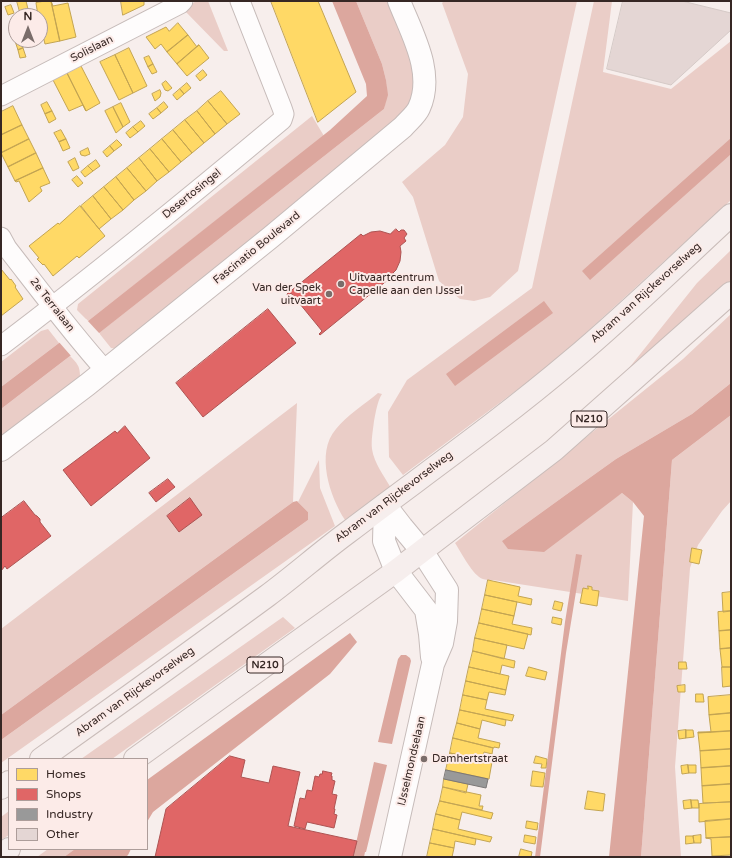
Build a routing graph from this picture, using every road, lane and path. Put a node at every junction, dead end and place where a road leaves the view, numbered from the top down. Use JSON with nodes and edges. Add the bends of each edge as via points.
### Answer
{"nodes":[{"id":1,"x":183,"y":1,"type":"edge"},
{"id":2,"x":240,"y":1,"type":"edge"},
{"id":3,"x":399,"y":1,"type":"edge"},
{"id":4,"x":1,"y":96,"type":"edge"},
{"id":5,"x":731,"y":216,"type":"edge"},
{"id":6,"x":1,"y":238,"type":"edge"},
{"id":7,"x":731,"y":293,"type":"edge"},
{"id":8,"x":57,"y":312,"type":"junction"},
{"id":9,"x":1,"y":346,"type":"edge"},
{"id":10,"x":98,"y":362,"type":"junction"},
{"id":11,"x":1,"y":450,"type":"edge"},
{"id":12,"x":385,"y":505,"type":"junction"},
{"id":13,"x":422,"y":551,"type":"junction"},
{"id":14,"x":396,"y":572,"type":"junction"},
{"id":15,"x":433,"y":664,"type":"junction"},
{"id":16,"x":42,"y":758,"type":"edge"},
{"id":17,"x":135,"y":758,"type":"edge"},
{"id":18,"x":390,"y":857,"type":"edge"}],
"edges":[{"from":1,"to":4,"type":"street","name":"Solislaan"},
{"from":2,"to":8,"type":"street","name":"Desertosingel","via":[[282,108],[282,120]]},
{"from":3,"to":10,"type":"street","name":"Fascinatio Boulevard","via":[[421,56],[425,77],[424,94],[418,110],[403,127],[271,237]]},
{"from":5,"to":12,"type":"highway","name":"Abram van Rijckevorselweg","via":[[571,361]]},
{"from":6,"to":8,"type":"street","name":"2e Terralaan"},
{"from":7,"to":13,"type":"highway","number":"N210","via":[[554,450]]},
{"from":8,"to":9,"type":"street","name":"Desertosingel"},
{"from":8,"to":10,"type":"street","name":"2e Terralaan"},
{"from":10,"to":11,"type":"street","name":"Fascinatio Boulevard"},
{"from":12,"to":13,"type":"street","name":"IJsselmondselaan"},
{"from":12,"to":14,"type":"street","name":"IJsselmondselaan","via":[[384,540]]},
{"from":12,"to":16,"type":"highway","name":"Abram van Rijckevorselweg","via":[[269,594]]},
{"from":13,"to":14,"type":"highway","number":"N210"},
{"from":13,"to":15,"type":"street","name":"IJsselmondselaan","via":[[447,590],[442,643]]},
{"from":14,"to":15,"type":"street","name":"IJsselmondselaan","via":[[426,610]]},
{"from":14,"to":17,"type":"highway","number":"N210"},
{"from":15,"to":18,"type":"street","name":"IJsselmondselaan"}]}
